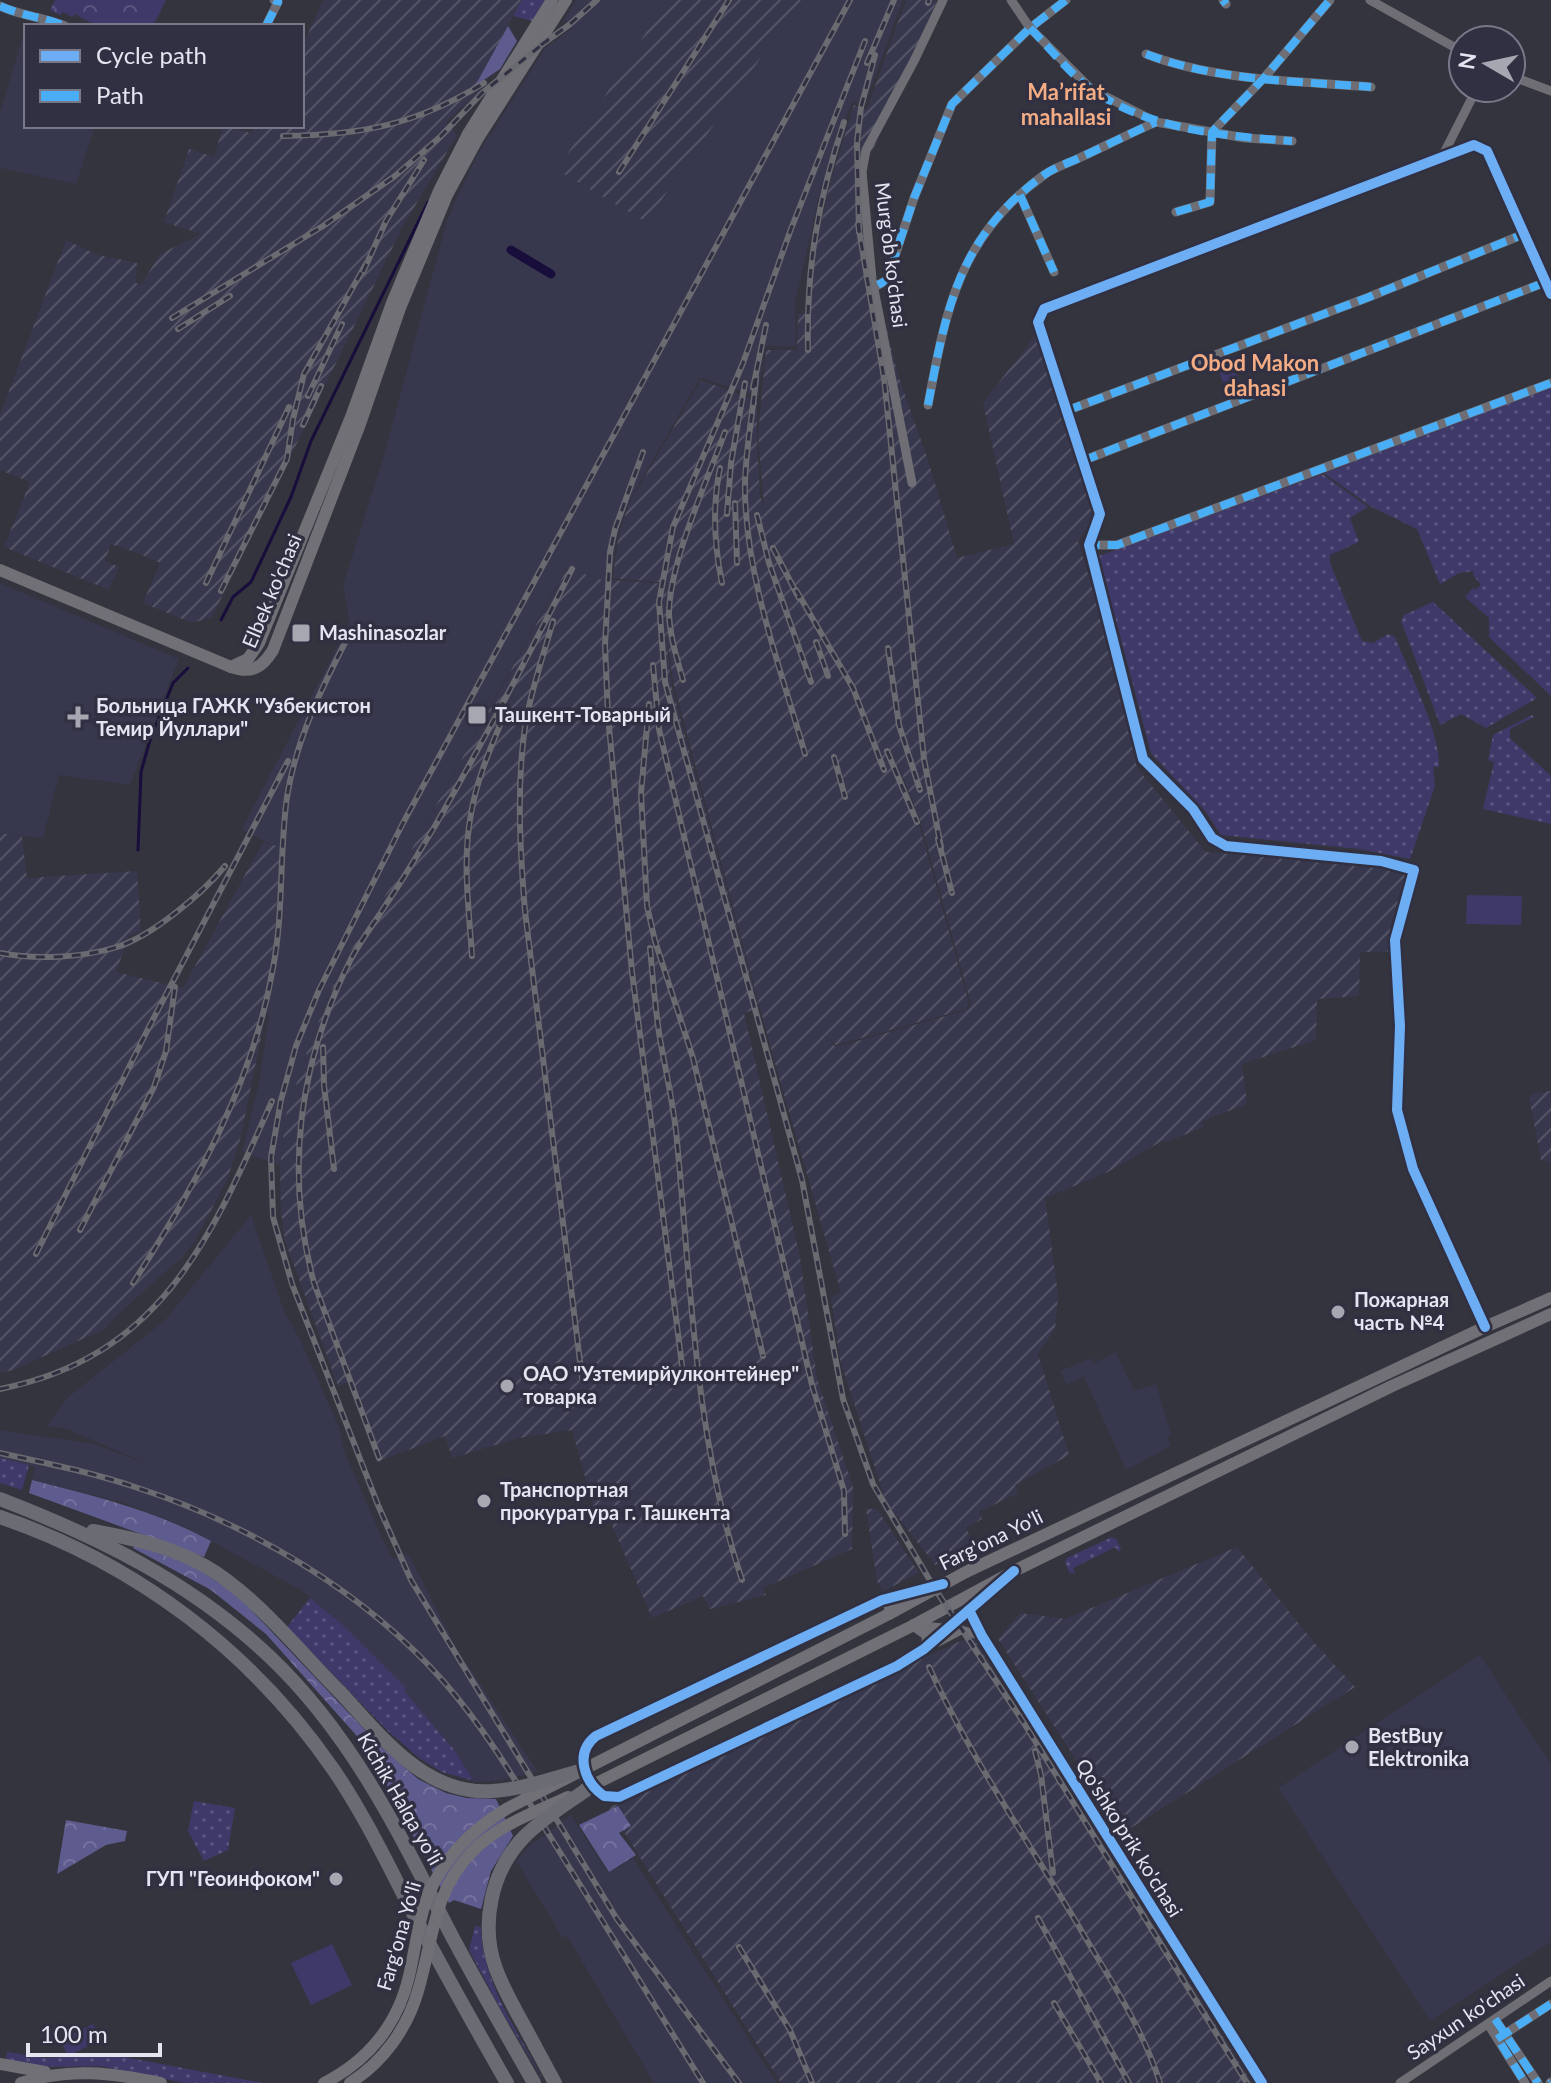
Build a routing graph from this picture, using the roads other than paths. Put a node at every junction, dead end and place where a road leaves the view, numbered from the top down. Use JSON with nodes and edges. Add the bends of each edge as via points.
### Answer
{"nodes":[{"id":1,"x":274,"y":0,"type":"edge"},
{"id":2,"x":552,"y":0,"type":"edge"},
{"id":3,"x":566,"y":0,"type":"edge"},
{"id":4,"x":943,"y":0,"type":"edge"},
{"id":5,"x":1011,"y":0,"type":"edge"},
{"id":6,"x":1066,"y":0,"type":"edge"},
{"id":7,"x":1330,"y":0,"type":"edge"},
{"id":8,"x":1370,"y":0,"type":"edge"},
{"id":9,"x":0,"y":6,"type":"edge"},
{"id":10,"x":60,"y":24,"type":"edge"},
{"id":11,"x":267,"y":24,"type":"edge"},
{"id":12,"x":1030,"y":28,"type":"junction"},
{"id":13,"x":1447,"y":43,"type":"edge"},
{"id":14,"x":1146,"y":54,"type":"dead end"},
{"id":15,"x":1264,"y":78,"type":"junction"},
{"id":16,"x":1527,"y":82,"type":"edge"},
{"id":17,"x":1371,"y":87,"type":"dead end"},
{"id":18,"x":1551,"y":91,"type":"edge"},
{"id":19,"x":1469,"y":104,"type":"edge"},
{"id":20,"x":1156,"y":122,"type":"junction"},
{"id":21,"x":1212,"y":132,"type":"junction"},
{"id":22,"x":1292,"y":141,"type":"dead end"},
{"id":23,"x":1443,"y":155,"type":"junction"},
{"id":24,"x":1020,"y":195,"type":"junction"},
{"id":25,"x":1176,"y":212,"type":"dead end"},
{"id":26,"x":1524,"y":234,"type":"junction"},
{"id":27,"x":1054,"y":272,"type":"dead end"},
{"id":28,"x":1546,"y":282,"type":"junction"},
{"id":29,"x":878,"y":285,"type":"dead end"},
{"id":30,"x":1551,"y":294,"type":"edge"},
{"id":31,"x":1551,"y":383,"type":"edge"},
{"id":32,"x":928,"y":405,"type":"dead end"},
{"id":33,"x":1066,"y":411,"type":"junction"},
{"id":34,"x":1082,"y":461,"type":"junction"},
{"id":35,"x":912,"y":483,"type":"dead end"},
{"id":36,"x":1089,"y":545,"type":"junction"},
{"id":37,"x":0,"y":570,"type":"edge"},
{"id":38,"x":231,"y":667,"type":"junction"},
{"id":39,"x":1551,"y":1298,"type":"edge"},
{"id":40,"x":1551,"y":1314,"type":"edge"},
{"id":41,"x":1485,"y":1327,"type":"junction"},
{"id":42,"x":0,"y":1499,"type":"edge"},
{"id":43,"x":0,"y":1517,"type":"edge"},
{"id":44,"x":70,"y":1527,"type":"junction"},
{"id":45,"x":1014,"y":1571,"type":"junction"},
{"id":46,"x":943,"y":1584,"type":"junction"},
{"id":47,"x":882,"y":1600,"type":"junction"},
{"id":48,"x":969,"y":1610,"type":"junction"},
{"id":49,"x":889,"y":1614,"type":"junction"},
{"id":50,"x":914,"y":1625,"type":"junction"},
{"id":51,"x":948,"y":1628,"type":"junction"},
{"id":52,"x":961,"y":1630,"type":"junction"},
{"id":53,"x":982,"y":1636,"type":"junction"},
{"id":54,"x":924,"y":1649,"type":"junction"},
{"id":55,"x":583,"y":1770,"type":"junction"},
{"id":56,"x":593,"y":1785,"type":"junction"},
{"id":57,"x":1551,"y":1981,"type":"edge"},
{"id":58,"x":1551,"y":2004,"type":"edge"},
{"id":59,"x":1491,"y":2022,"type":"junction"},
{"id":60,"x":1501,"y":2036,"type":"junction"},
{"id":61,"x":0,"y":2064,"type":"edge"},
{"id":62,"x":60,"y":2074,"type":"junction"},
{"id":63,"x":21,"y":2083,"type":"edge"},
{"id":64,"x":161,"y":2083,"type":"edge"},
{"id":65,"x":324,"y":2083,"type":"edge"},
{"id":66,"x":350,"y":2083,"type":"edge"},
{"id":67,"x":507,"y":2083,"type":"edge"},
{"id":68,"x":534,"y":2083,"type":"edge"},
{"id":69,"x":555,"y":2083,"type":"edge"},
{"id":70,"x":1262,"y":2083,"type":"edge"},
{"id":71,"x":1400,"y":2083,"type":"edge"},
{"id":72,"x":1525,"y":2083,"type":"edge"},
{"id":73,"x":1538,"y":2083,"type":"edge"}],
"edges":[{"from":1,"to":11,"type":"street","via":[[278,2]]},
{"from":2,"to":38,"type":"main road","name":"Elbek ko'chasi","via":[[468,134],[439,191],[257,648]]},
{"from":3,"to":38,"type":"main road","name":"Elbek ko'chasi","via":[[447,195],[273,650],[254,670]]},
{"from":4,"to":35,"type":"street","name":"Murg’ob ko’chasi","via":[[866,150],[862,172],[872,279]]},
{"from":5,"to":12,"type":"street"},
{"from":6,"to":12,"type":"street"},
{"from":7,"to":15,"type":"street"},
{"from":8,"to":13,"type":"street"},
{"from":9,"to":10,"type":"street"},
{"from":12,"to":20,"type":"street","via":[[1091,89]]},
{"from":12,"to":29,"type":"street","via":[[952,104],[887,280]]},
{"from":14,"to":15,"type":"street"},
{"from":15,"to":17,"type":"street"},
{"from":15,"to":21,"type":"street"},
{"from":16,"to":18,"type":"street"},
{"from":19,"to":23,"type":"street"},
{"from":20,"to":21,"type":"street"},
{"from":20,"to":24,"type":"street","via":[[1045,173]]},
{"from":21,"to":22,"type":"street"},
{"from":21,"to":25,"type":"street","via":[[1210,202]]},
{"from":23,"to":26,"type":"street","via":[[1474,145],[1487,151]]},
{"from":23,"to":33,"type":"street","via":[[1044,309],[1038,329]]},
{"from":24,"to":27,"type":"street"},
{"from":24,"to":32,"type":"street","via":[[984,234],[956,285]]},
{"from":26,"to":28,"type":"street"},
{"from":26,"to":33,"type":"street"},
{"from":28,"to":30,"type":"street"},
{"from":28,"to":34,"type":"street"},
{"from":31,"to":36,"type":"street","via":[[1117,545]]},
{"from":33,"to":34,"type":"street"},
{"from":34,"to":36,"type":"street","via":[[1100,514]]},
{"from":36,"to":41,"type":"street","via":[[1143,759],[1193,809],[1212,838],[1234,848],[1381,861],[1414,870],[1395,940],[1397,1110],[1413,1169]]},
{"from":37,"to":38,"type":"main road"},
{"from":39,"to":41,"type":"main road","name":"Farg'ona Yo'li"},
{"from":40,"to":45,"type":"main road","name":"Farg'ona Yo'li"},
{"from":41,"to":46,"type":"main road","name":"Farg'ona Yo'li"},
{"from":42,"to":44,"type":"highway","name":"Kichik Halqa yo'li"},
{"from":43,"to":67,"type":"highway","name":"Kichik Halqa yo'li","via":[[66,1542],[136,1581],[227,1647],[285,1705],[342,1781]]},
{"from":44,"to":55,"type":"highway","bridge":true,"via":[[138,1539],[218,1574],[388,1744],[434,1779],[457,1788],[498,1791]]},
{"from":44,"to":68,"type":"highway","name":"Kichik Halqa yo'li","via":[[139,1561],[215,1612],[272,1659],[319,1711],[374,1786]]},
{"from":45,"to":48,"type":"street"},
{"from":45,"to":50,"type":"main road","name":"Farg'ona Yo'li"},
{"from":46,"to":47,"type":"street"},
{"from":46,"to":49,"type":"main road","name":"Farg'ona Yo'li"},
{"from":47,"to":49,"type":"main road","via":[[891,1605]]},
{"from":47,"to":54,"type":"street","via":[[596,1736],[583,1757],[590,1782],[602,1795],[617,1798]]},
{"from":48,"to":51,"type":"street"},
{"from":48,"to":53,"type":"street","name":"Qo'shko'prik ko'chasi"},
{"from":49,"to":55,"type":"main road","name":"Farg'ona Yo'li","bridge":true},
{"from":50,"to":51,"type":"street"},
{"from":50,"to":54,"type":"main road","via":[[927,1634]]},
{"from":50,"to":56,"type":"main road","name":"Farg'ona Yo'li","bridge":true},
{"from":51,"to":52,"type":"street"},
{"from":51,"to":54,"type":"street"},
{"from":52,"to":53,"type":"street"},
{"from":52,"to":54,"type":"street"},
{"from":53,"to":70,"type":"street","name":"Qo'shko'prik ko'chasi"},
{"from":55,"to":65,"type":"main road","name":"Farg'ona Yo'li","bridge":true,"via":[[492,1818],[453,1853],[427,1899],[394,2017],[367,2054]]},
{"from":56,"to":66,"type":"main road","name":"Farg'ona Yo'li","bridge":true,"via":[[496,1832],[464,1860],[437,1908],[419,1989],[405,2022],[385,2053]]},
{"from":56,"to":69,"type":"highway","bridge":true,"via":[[522,1839],[493,1893],[490,1932],[495,1966]]},
{"from":57,"to":59,"type":"street","name":"Sayxun ko'chasi"},
{"from":58,"to":60,"type":"street"},
{"from":59,"to":60,"type":"street"},
{"from":59,"to":71,"type":"street","name":"Sayxun ko'chasi"},
{"from":60,"to":72,"type":"street"},
{"from":60,"to":73,"type":"street"},
{"from":61,"to":62,"type":"main road"},
{"from":62,"to":63,"type":"main road"},
{"from":62,"to":64,"type":"main road","via":[[104,2073]]}]}
